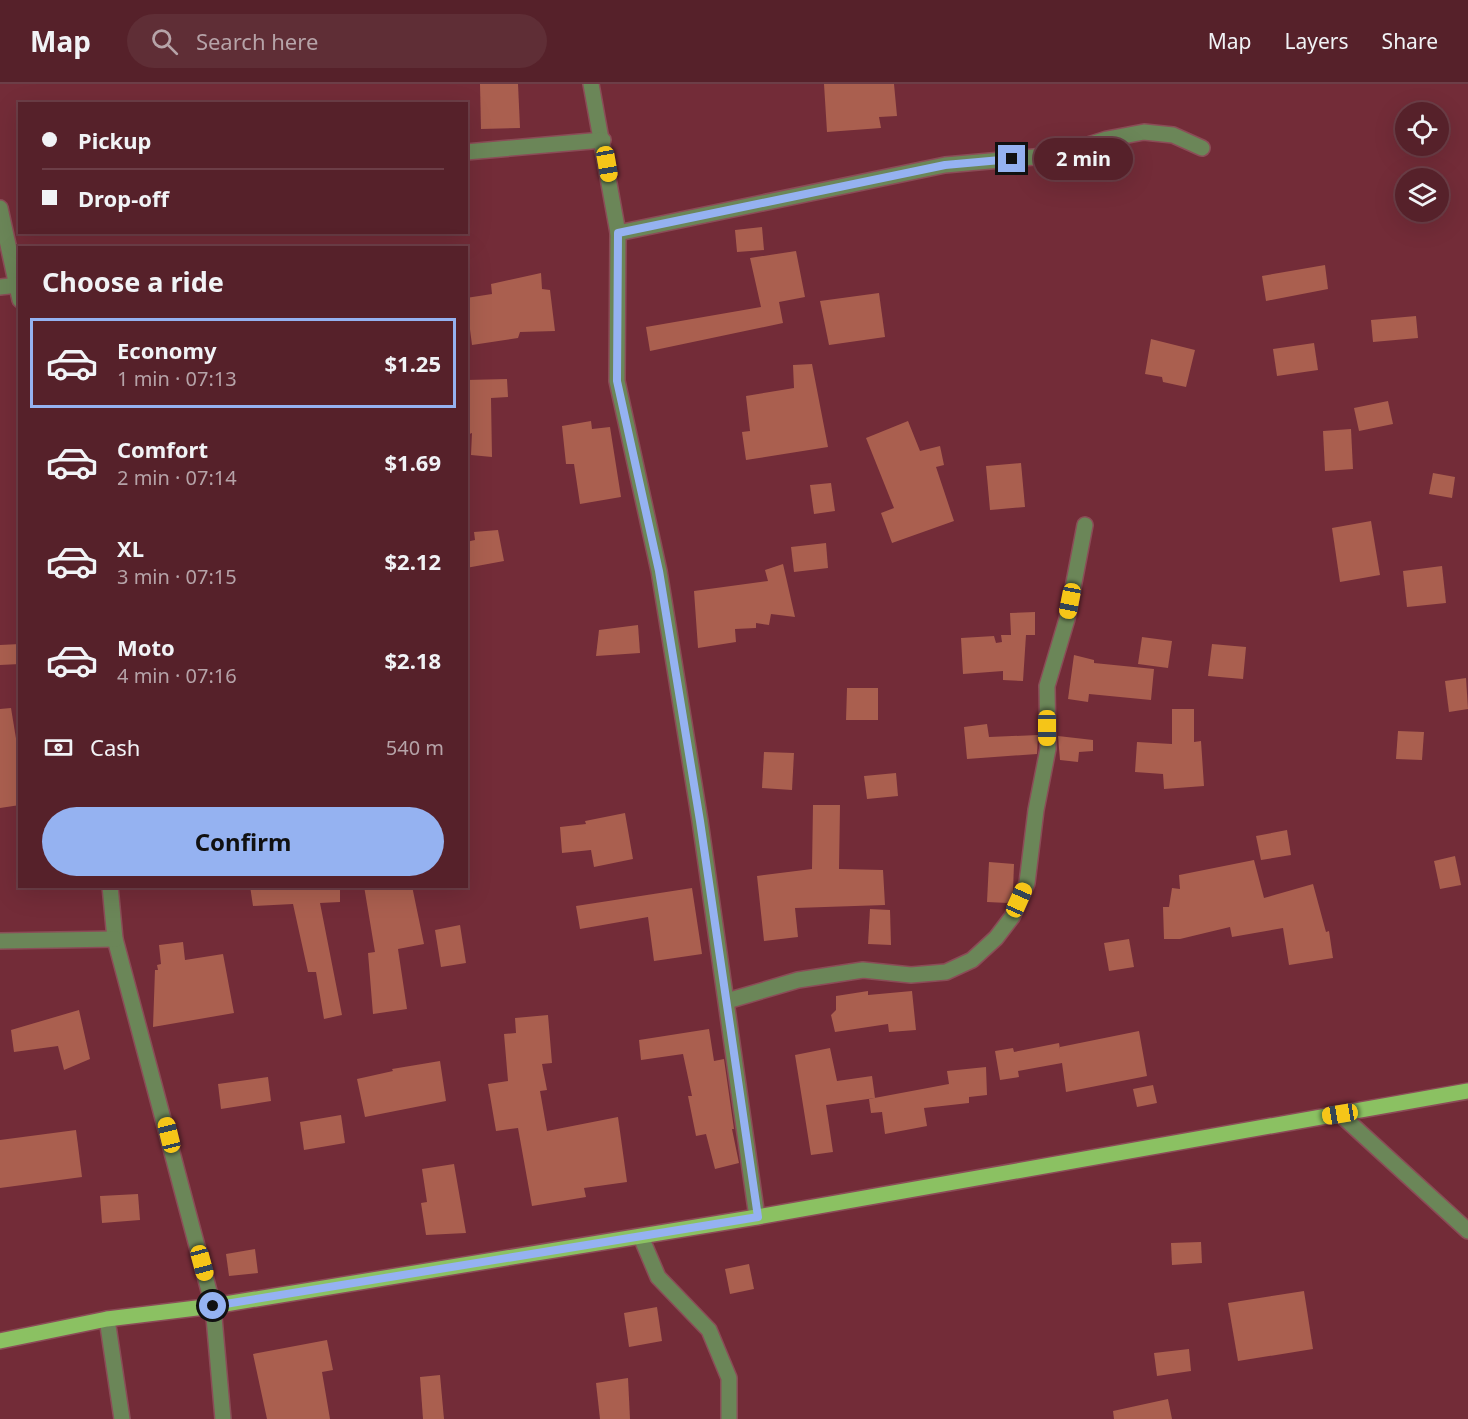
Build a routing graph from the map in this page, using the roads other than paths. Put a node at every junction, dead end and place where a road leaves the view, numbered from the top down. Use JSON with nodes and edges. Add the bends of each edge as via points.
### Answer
{"nodes":[{"id":1,"x":591,"y":84,"type":"edge"},
{"id":2,"x":603,"y":141,"type":"junction"},
{"id":3,"x":1202,"y":148,"type":"dead end"},
{"id":4,"x":468,"y":152,"type":"edge"},
{"id":5,"x":0,"y":208,"type":"edge"},
{"id":6,"x":618,"y":233,"type":"junction"},
{"id":7,"x":0,"y":287,"type":"edge"},
{"id":8,"x":18,"y":288,"type":"edge"},
{"id":9,"x":18,"y":292,"type":"edge"},
{"id":10,"x":1085,"y":525,"type":"dead end"},
{"id":11,"x":110,"y":888,"type":"edge"},
{"id":12,"x":115,"y":939,"type":"junction"},
{"id":13,"x":0,"y":941,"type":"edge"},
{"id":14,"x":727,"y":1002,"type":"junction"},
{"id":15,"x":1468,"y":1091,"type":"edge"},
{"id":16,"x":1340,"y":1114,"type":"junction"},
{"id":17,"x":758,"y":1217,"type":"junction"},
{"id":18,"x":1468,"y":1231,"type":"edge"},
{"id":19,"x":641,"y":1236,"type":"junction"},
{"id":20,"x":213,"y":1306,"type":"junction"},
{"id":21,"x":107,"y":1319,"type":"junction"},
{"id":22,"x":0,"y":1341,"type":"edge"},
{"id":23,"x":122,"y":1419,"type":"edge"},
{"id":24,"x":223,"y":1419,"type":"edge"},
{"id":25,"x":729,"y":1419,"type":"edge"}],
"edges":[{"from":1,"to":2,"type":"street"},
{"from":2,"to":4,"type":"street"},
{"from":2,"to":6,"type":"street"},
{"from":3,"to":6,"type":"street","via":[[1173,135],[1144,132],[1056,155],[945,165]]},
{"from":5,"to":8,"type":"street"},
{"from":6,"to":14,"type":"street","via":[[617,381],[659,571]]},
{"from":7,"to":9,"type":"street"},
{"from":10,"to":14,"type":"street","via":[[1067,619],[1047,686],[1048,749],[1027,883],[1012,917],[972,960],[946,972],[911,975],[863,970],[798,980]]},
{"from":11,"to":12,"type":"street"},
{"from":12,"to":13,"type":"street"},
{"from":12,"to":20,"type":"street"},
{"from":14,"to":17,"type":"street"},
{"from":15,"to":16,"type":"main road"},
{"from":16,"to":17,"type":"main road"},
{"from":16,"to":18,"type":"street"},
{"from":17,"to":19,"type":"main road"},
{"from":19,"to":20,"type":"main road"},
{"from":19,"to":25,"type":"street","via":[[658,1277],[709,1330],[729,1378]]},
{"from":20,"to":21,"type":"main road"},
{"from":20,"to":24,"type":"street"},
{"from":21,"to":22,"type":"main road"},
{"from":21,"to":23,"type":"street"}]}
